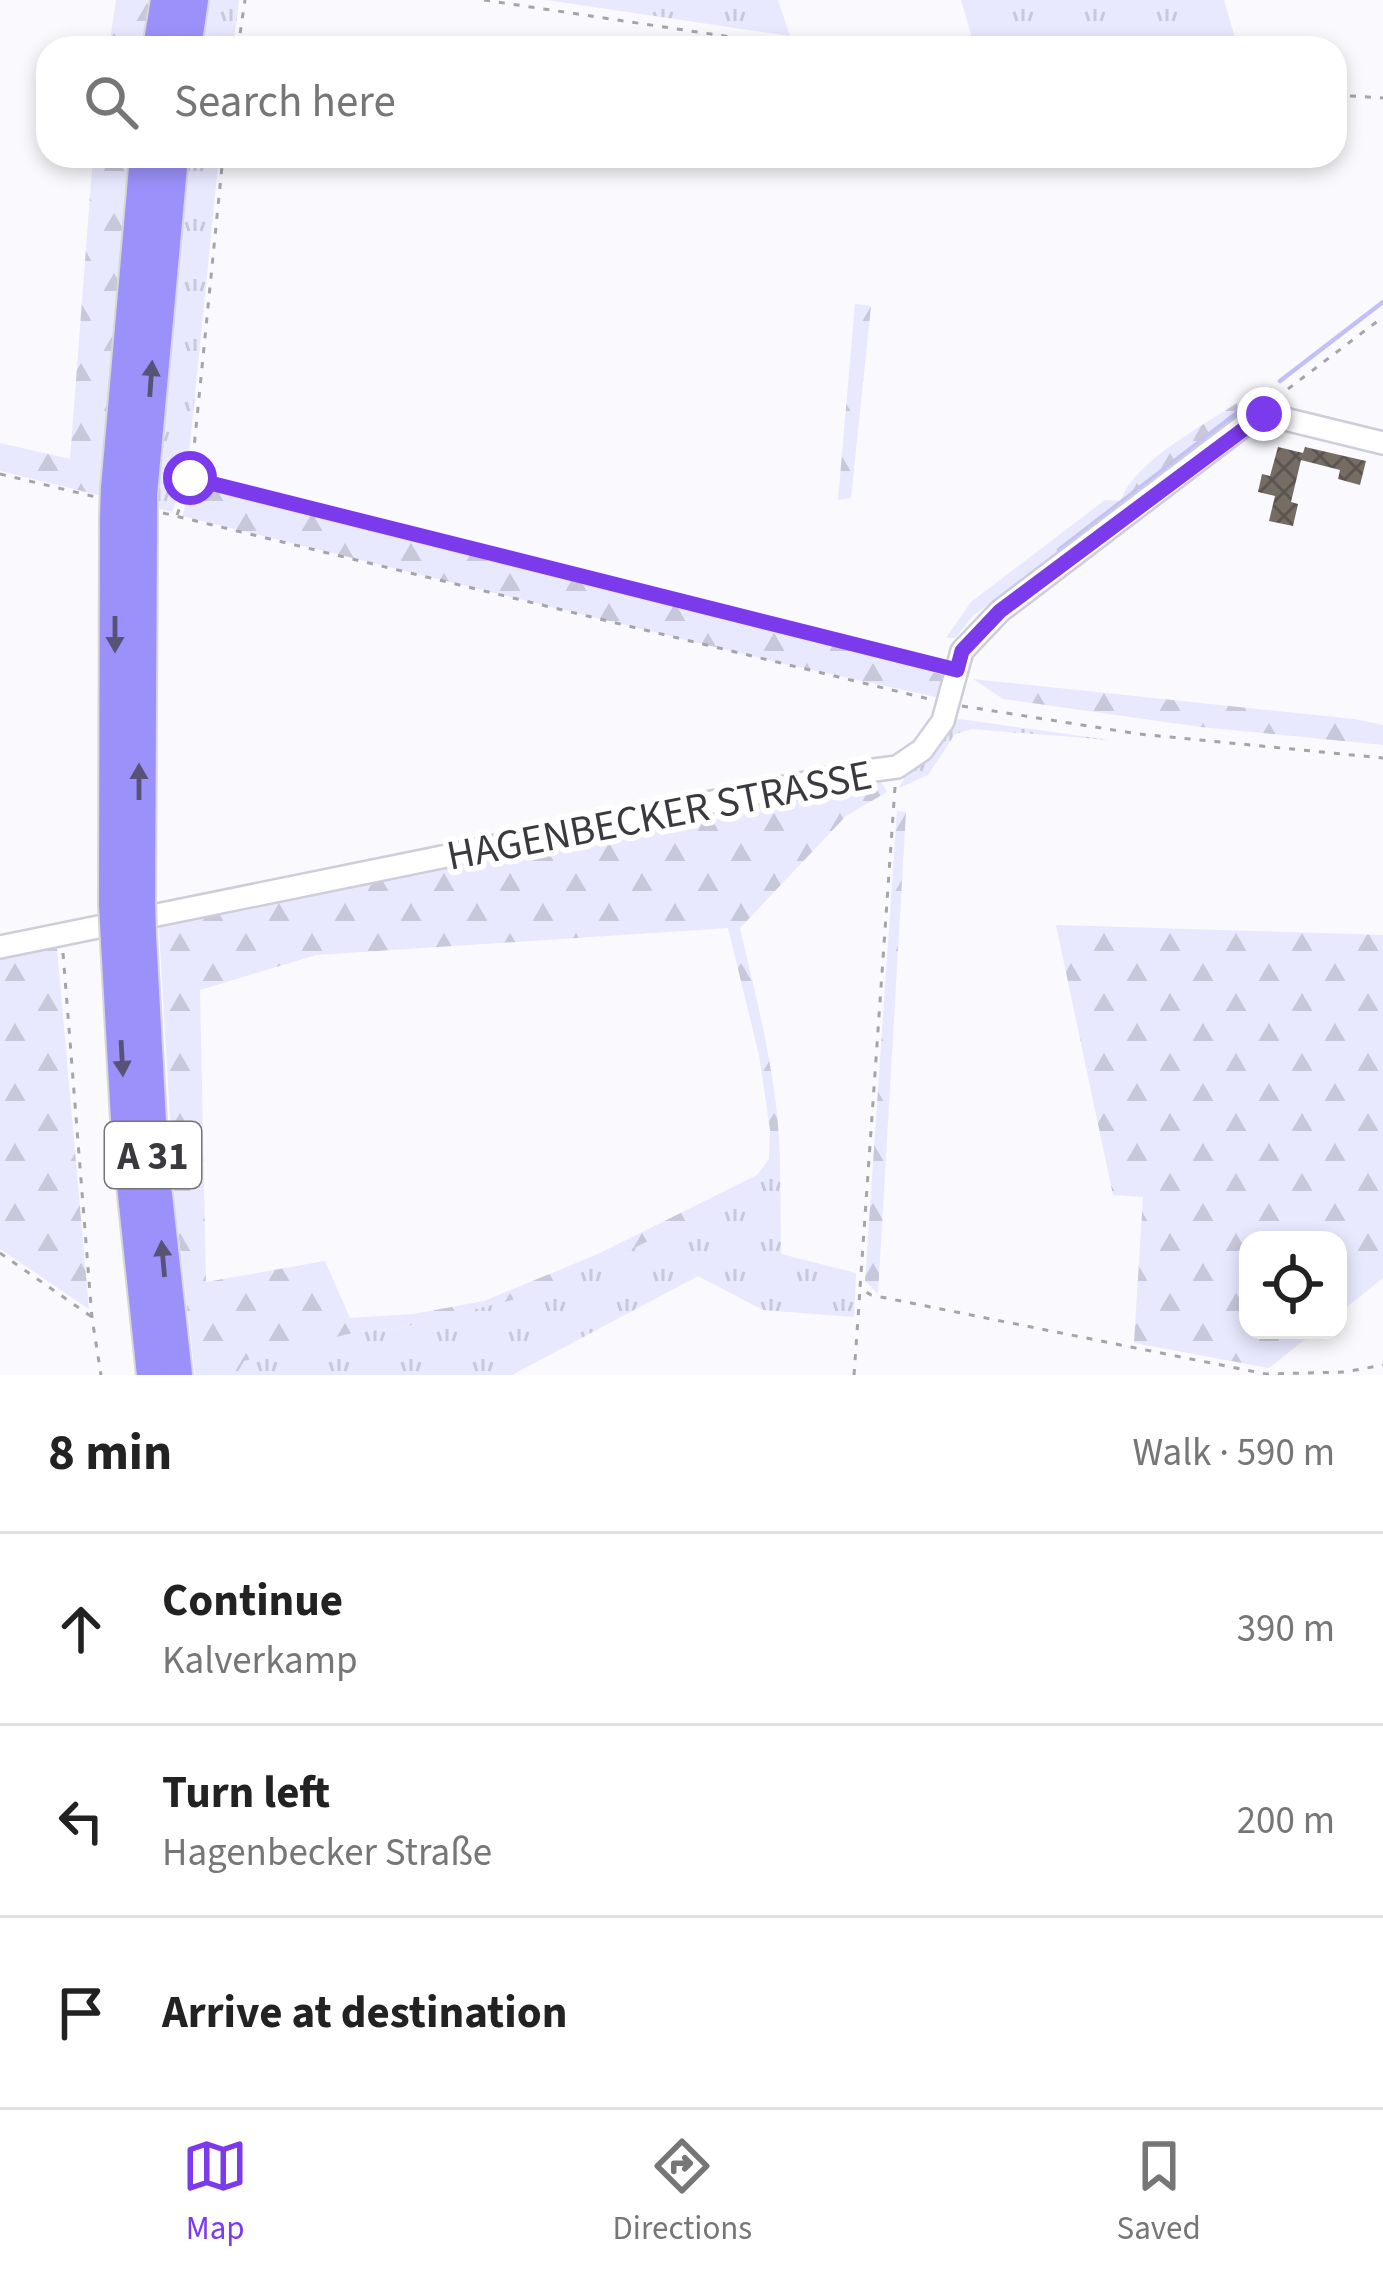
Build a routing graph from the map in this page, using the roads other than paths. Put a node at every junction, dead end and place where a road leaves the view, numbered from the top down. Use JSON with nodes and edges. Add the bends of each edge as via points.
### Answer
{"nodes":[{"id":1,"x":166,"y":0,"type":"edge"},
{"id":2,"x":193,"y":0,"type":"edge"},
{"id":3,"x":160,"y":36,"type":"edge"},
{"id":4,"x":188,"y":36,"type":"edge"},
{"id":5,"x":144,"y":168,"type":"edge"},
{"id":6,"x":171,"y":168,"type":"edge"},
{"id":7,"x":1383,"y":442,"type":"edge"},
{"id":8,"x":130,"y":506,"type":"junction"},
{"id":9,"x":128,"y":938,"type":"junction"},
{"id":10,"x":0,"y":947,"type":"edge"},
{"id":11,"x":152,"y":1375,"type":"edge"},
{"id":12,"x":176,"y":1375,"type":"edge"}],
"edges":[{"from":1,"to":3,"type":"highway"},
{"from":2,"to":4,"type":"highway"},
{"from":5,"to":8,"type":"highway","number":"A 31"},
{"from":8,"to":6,"type":"highway","number":"A 31","one_way":true},
{"from":7,"to":10,"type":"street","name":"HAGENBECKER STRASSE","via":[[1264,414],[1000,611],[962,651],[933,736],[897,767]]},
{"from":8,"to":9,"type":"highway","number":"A 31","bridge":true},
{"from":9,"to":11,"type":"highway","number":"A 31","one_way":true,"via":[[127,1137]]},
{"from":12,"to":9,"type":"highway","number":"A 31","one_way":true}]}
